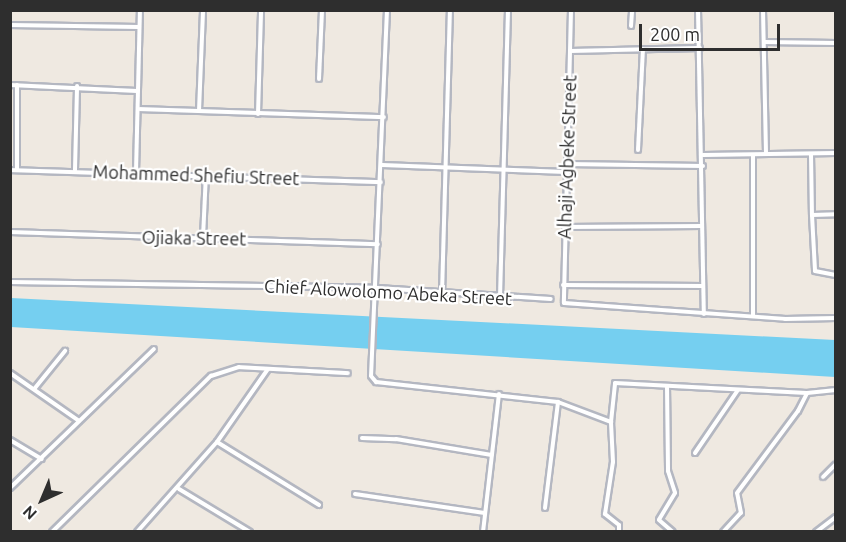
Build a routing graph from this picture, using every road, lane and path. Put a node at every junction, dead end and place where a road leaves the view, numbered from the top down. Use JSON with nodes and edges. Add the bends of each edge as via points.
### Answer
{"nodes":[{"id":1,"x":140,"y":10,"type":"edge"},
{"id":2,"x":202,"y":10,"type":"edge"},
{"id":3,"x":261,"y":10,"type":"edge"},
{"id":4,"x":322,"y":10,"type":"edge"},
{"id":5,"x":387,"y":10,"type":"edge"},
{"id":6,"x":450,"y":10,"type":"edge"},
{"id":7,"x":508,"y":10,"type":"edge"},
{"id":8,"x":571,"y":10,"type":"edge"},
{"id":9,"x":632,"y":10,"type":"edge"},
{"id":10,"x":698,"y":10,"type":"edge"},
{"id":11,"x":763,"y":10,"type":"edge"},
{"id":12,"x":10,"y":25,"type":"edge"},
{"id":13,"x":631,"y":26,"type":"dead end"},
{"id":14,"x":139,"y":27,"type":"junction"},
{"id":15,"x":764,"y":42,"type":"junction"},
{"id":16,"x":836,"y":43,"type":"edge"},
{"id":17,"x":700,"y":48,"type":"junction"},
{"id":18,"x":643,"y":49,"type":"junction"},
{"id":19,"x":570,"y":51,"type":"junction"},
{"id":20,"x":320,"y":79,"type":"dead end"},
{"id":21,"x":10,"y":85,"type":"edge"},
{"id":22,"x":17,"y":85,"type":"junction"},
{"id":23,"x":76,"y":86,"type":"junction"},
{"id":24,"x":137,"y":91,"type":"junction"},
{"id":25,"x":140,"y":109,"type":"junction"},
{"id":26,"x":199,"y":111,"type":"junction"},
{"id":27,"x":258,"y":114,"type":"junction"},
{"id":28,"x":384,"y":117,"type":"junction"},
{"id":29,"x":638,"y":150,"type":"dead end"},
{"id":30,"x":836,"y":153,"type":"edge"},
{"id":31,"x":766,"y":154,"type":"junction"},
{"id":32,"x":812,"y":154,"type":"junction"},
{"id":33,"x":703,"y":155,"type":"junction"},
{"id":34,"x":753,"y":155,"type":"junction"},
{"id":35,"x":567,"y":164,"type":"junction"},
{"id":36,"x":382,"y":165,"type":"junction"},
{"id":37,"x":703,"y":165,"type":"junction"},
{"id":38,"x":445,"y":168,"type":"junction"},
{"id":39,"x":10,"y":170,"type":"edge"},
{"id":40,"x":17,"y":170,"type":"junction"},
{"id":41,"x":75,"y":170,"type":"junction"},
{"id":42,"x":504,"y":170,"type":"junction"},
{"id":43,"x":136,"y":172,"type":"junction"},
{"id":44,"x":566,"y":172,"type":"junction"},
{"id":45,"x":206,"y":174,"type":"junction"},
{"id":46,"x":381,"y":182,"type":"junction"},
{"id":47,"x":836,"y":214,"type":"edge"},
{"id":48,"x":812,"y":215,"type":"junction"},
{"id":49,"x":702,"y":226,"type":"junction"},
{"id":50,"x":565,"y":228,"type":"junction"},
{"id":51,"x":10,"y":232,"type":"edge"},
{"id":52,"x":203,"y":237,"type":"junction"},
{"id":53,"x":378,"y":244,"type":"junction"},
{"id":54,"x":836,"y":275,"type":"edge"},
{"id":55,"x":10,"y":282,"type":"edge"},
{"id":56,"x":563,"y":285,"type":"junction"},
{"id":57,"x":704,"y":286,"type":"junction"},
{"id":58,"x":377,"y":288,"type":"junction"},
{"id":59,"x":442,"y":294,"type":"junction"},
{"id":60,"x":500,"y":297,"type":"junction"},
{"id":61,"x":551,"y":299,"type":"dead end"},
{"id":62,"x":704,"y":314,"type":"junction"},
{"id":63,"x":753,"y":316,"type":"junction"},
{"id":64,"x":836,"y":318,"type":"edge"},
{"id":65,"x":154,"y":349,"type":"dead end"},
{"id":66,"x":65,"y":351,"type":"dead end"},
{"id":67,"x":269,"y":369,"type":"junction"},
{"id":68,"x":348,"y":373,"type":"dead end"},
{"id":69,"x":10,"y":374,"type":"edge"},
{"id":70,"x":667,"y":386,"type":"junction"},
{"id":71,"x":35,"y":388,"type":"junction"},
{"id":72,"x":739,"y":389,"type":"junction"},
{"id":73,"x":836,"y":390,"type":"edge"},
{"id":74,"x":807,"y":393,"type":"junction"},
{"id":75,"x":499,"y":394,"type":"junction"},
{"id":76,"x":558,"y":402,"type":"junction"},
{"id":77,"x":79,"y":421,"type":"junction"},
{"id":78,"x":611,"y":422,"type":"junction"},
{"id":79,"x":362,"y":438,"type":"dead end"},
{"id":80,"x":10,"y":440,"type":"edge"},
{"id":81,"x":217,"y":442,"type":"junction"},
{"id":82,"x":695,"y":453,"type":"dead end"},
{"id":83,"x":492,"y":454,"type":"junction"},
{"id":84,"x":42,"y":459,"type":"junction"},
{"id":85,"x":836,"y":464,"type":"edge"},
{"id":86,"x":823,"y":477,"type":"dead end"},
{"id":87,"x":10,"y":488,"type":"edge"},
{"id":88,"x":179,"y":489,"type":"junction"},
{"id":89,"x":355,"y":494,"type":"dead end"},
{"id":90,"x":318,"y":506,"type":"dead end"},
{"id":91,"x":545,"y":508,"type":"dead end"},
{"id":92,"x":485,"y":513,"type":"junction"},
{"id":93,"x":836,"y":517,"type":"edge"},
{"id":94,"x":52,"y":531,"type":"edge"},
{"id":95,"x":139,"y":531,"type":"edge"},
{"id":96,"x":250,"y":531,"type":"edge"},
{"id":97,"x":483,"y":531,"type":"edge"},
{"id":98,"x":619,"y":531,"type":"edge"},
{"id":99,"x":673,"y":531,"type":"edge"},
{"id":100,"x":723,"y":531,"type":"edge"},
{"id":101,"x":816,"y":531,"type":"edge"}],
"edges":[{"from":1,"to":14,"type":"street"},
{"from":2,"to":26,"type":"street"},
{"from":3,"to":27,"type":"street"},
{"from":4,"to":20,"type":"street"},
{"from":5,"to":28,"type":"street"},
{"from":6,"to":38,"type":"street"},
{"from":7,"to":42,"type":"street"},
{"from":8,"to":19,"type":"street","name":"Alhaji Agbeke Street"},
{"from":9,"to":13,"type":"street"},
{"from":10,"to":17,"type":"street"},
{"from":11,"to":15,"type":"street"},
{"from":12,"to":14,"type":"street"},
{"from":14,"to":24,"type":"street"},
{"from":15,"to":16,"type":"street"},
{"from":15,"to":31,"type":"street"},
{"from":17,"to":18,"type":"street"},
{"from":17,"to":33,"type":"street"},
{"from":18,"to":19,"type":"street"},
{"from":18,"to":29,"type":"street"},
{"from":19,"to":35,"type":"street","name":"Alhaji Agbeke Street"},
{"from":21,"to":22,"type":"street"},
{"from":22,"to":23,"type":"street"},
{"from":22,"to":40,"type":"street"},
{"from":23,"to":24,"type":"street"},
{"from":23,"to":41,"type":"street"},
{"from":24,"to":25,"type":"street"},
{"from":25,"to":26,"type":"street"},
{"from":25,"to":43,"type":"street"},
{"from":26,"to":27,"type":"street"},
{"from":27,"to":28,"type":"street"},
{"from":28,"to":36,"type":"street"},
{"from":30,"to":32,"type":"street"},
{"from":31,"to":32,"type":"street"},
{"from":31,"to":34,"type":"street"},
{"from":32,"to":48,"type":"street"},
{"from":33,"to":34,"type":"street"},
{"from":33,"to":37,"type":"street"},
{"from":34,"to":63,"type":"street"},
{"from":35,"to":37,"type":"street"},
{"from":35,"to":44,"type":"street","name":"Alhaji Agbeke Street"},
{"from":36,"to":38,"type":"street"},
{"from":36,"to":46,"type":"street"},
{"from":37,"to":49,"type":"street"},
{"from":38,"to":42,"type":"street"},
{"from":38,"to":59,"type":"street"},
{"from":39,"to":40,"type":"street","name":"Mohammed Shefiu Street"},
{"from":40,"to":41,"type":"street","name":"Mohammed Shefiu Street"},
{"from":41,"to":43,"type":"street","name":"Mohammed Shefiu Street"},
{"from":42,"to":44,"type":"street"},
{"from":42,"to":60,"type":"street"},
{"from":43,"to":45,"type":"street","name":"Mohammed Shefiu Street"},
{"from":44,"to":50,"type":"street","name":"Alhaji Agbeke Street"},
{"from":45,"to":46,"type":"street","name":"Mohammed Shefiu Street"},
{"from":45,"to":52,"type":"street"},
{"from":46,"to":53,"type":"street"},
{"from":47,"to":48,"type":"street"},
{"from":48,"to":54,"type":"street","via":[[816,271]]},
{"from":49,"to":50,"type":"street"},
{"from":49,"to":57,"type":"street"},
{"from":50,"to":56,"type":"street","name":"Alhaji Agbeke Street"},
{"from":51,"to":52,"type":"street","name":"Ojiaka Street"},
{"from":52,"to":53,"type":"street","name":"Ojiaka Street"},
{"from":53,"to":58,"type":"street"},
{"from":55,"to":58,"type":"street","name":"Chief Alowolomo Abeka Street"},
{"from":56,"to":57,"type":"street"},
{"from":56,"to":62,"type":"street","name":"Alhaji Agbeke Street","via":[[564,303]]},
{"from":57,"to":62,"type":"street"},
{"from":58,"to":59,"type":"street","name":"Chief Alowolomo Abeka Street"},
{"from":58,"to":75,"type":"street","via":[[370,360],[371,376],[376,382]]},
{"from":59,"to":60,"type":"street","name":"Chief Alowolomo Abeka Street"},
{"from":60,"to":61,"type":"street","name":"Chief Alowolomo Abeka Street"},
{"from":62,"to":63,"type":"street"},
{"from":63,"to":64,"type":"street"},
{"from":65,"to":77,"type":"street"},
{"from":66,"to":71,"type":"street"},
{"from":67,"to":68,"type":"street"},
{"from":67,"to":81,"type":"street"},
{"from":67,"to":94,"type":"street","via":[[239,367],[211,375]]},
{"from":69,"to":71,"type":"street"},
{"from":70,"to":72,"type":"street"},
{"from":70,"to":78,"type":"street","via":[[615,383]]},
{"from":70,"to":99,"type":"street","via":[[668,471],[675,493],[659,520]]},
{"from":71,"to":77,"type":"street"},
{"from":72,"to":74,"type":"street"},
{"from":72,"to":82,"type":"street"},
{"from":73,"to":74,"type":"street"},
{"from":74,"to":100,"type":"street","via":[[737,493],[741,513]]},
{"from":75,"to":76,"type":"street"},
{"from":75,"to":83,"type":"street"},
{"from":76,"to":78,"type":"street"},
{"from":76,"to":91,"type":"street"},
{"from":77,"to":84,"type":"street"},
{"from":78,"to":98,"type":"street","via":[[613,462],[605,514],[619,525]]},
{"from":79,"to":83,"type":"street","via":[[396,439]]},
{"from":80,"to":84,"type":"street"},
{"from":81,"to":88,"type":"street"},
{"from":81,"to":90,"type":"street"},
{"from":83,"to":92,"type":"street"},
{"from":84,"to":87,"type":"street"},
{"from":85,"to":86,"type":"street"},
{"from":88,"to":95,"type":"street"},
{"from":88,"to":96,"type":"street"},
{"from":89,"to":92,"type":"street"},
{"from":92,"to":97,"type":"street"},
{"from":93,"to":101,"type":"street"}]}
